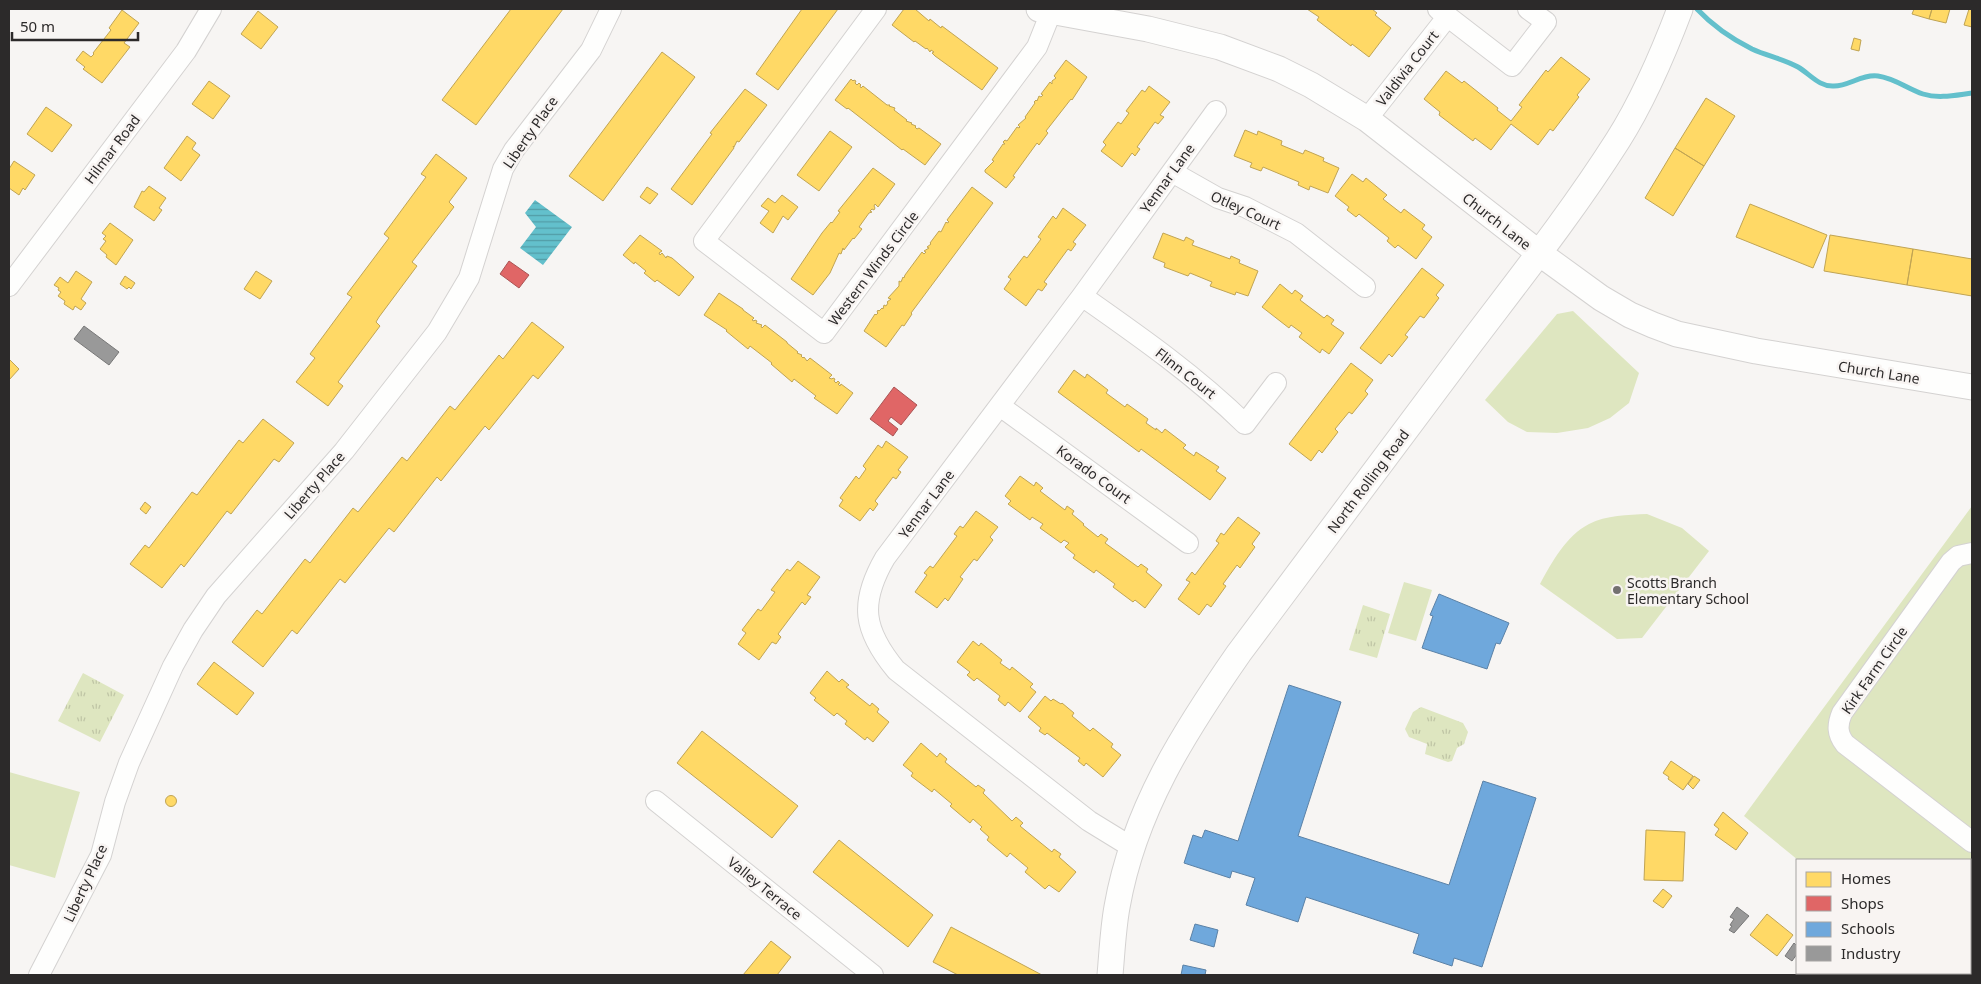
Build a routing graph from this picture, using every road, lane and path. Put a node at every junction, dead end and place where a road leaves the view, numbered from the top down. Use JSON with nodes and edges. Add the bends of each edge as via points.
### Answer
{"nodes":[{"id":1,"x":211,"y":9,"type":"edge"},
{"id":2,"x":611,"y":9,"type":"edge"},
{"id":3,"x":876,"y":9,"type":"edge"},
{"id":4,"x":1528,"y":9,"type":"edge"},
{"id":5,"x":1680,"y":9,"type":"edge"},
{"id":6,"x":1045,"y":10,"type":"edge"},
{"id":7,"x":1443,"y":12,"type":"edge"},
{"id":8,"x":1216,"y":110,"type":"dead end"},
{"id":9,"x":1367,"y":119,"type":"junction"},
{"id":10,"x":1172,"y":172,"type":"junction"},
{"id":11,"x":1539,"y":253,"type":"junction"},
{"id":12,"x":9,"y":286,"type":"edge"},
{"id":13,"x":1365,"y":287,"type":"dead end"},
{"id":14,"x":1082,"y":296,"type":"junction"},
{"id":15,"x":1276,"y":383,"type":"dead end"},
{"id":16,"x":1972,"y":387,"type":"edge"},
{"id":17,"x":1000,"y":406,"type":"junction"},
{"id":18,"x":1188,"y":543,"type":"dead end"},
{"id":19,"x":1972,"y":554,"type":"edge"},
{"id":20,"x":656,"y":801,"type":"dead end"},
{"id":21,"x":1972,"y":842,"type":"edge"},
{"id":22,"x":1133,"y":848,"type":"junction"},
{"id":23,"x":40,"y":975,"type":"edge"},
{"id":24,"x":873,"y":975,"type":"edge"},
{"id":25,"x":1110,"y":975,"type":"edge"}],
"edges":[{"from":1,"to":12,"type":"street","name":"Hilmar Road","via":[[186,51]]},
{"from":2,"to":23,"type":"street","name":"Liberty Place","via":[[591,50],[503,169],[469,278],[437,332],[344,451],[216,596],[193,630],[129,763],[101,855]]},
{"from":3,"to":6,"type":"street","name":"Western Winds Circle","via":[[704,241],[824,333],[1037,47]]},
{"from":4,"to":7,"type":"street","name":"Valdivia Court","via":[[1546,22],[1512,66]]},
{"from":5,"to":11,"type":"street","name":"North Rolling Road","via":[[1657,66],[1618,140]]},
{"from":6,"to":9,"type":"street","name":"Church Lane","via":[[1148,29],[1220,47],[1279,69]]},
{"from":7,"to":9,"type":"street","name":"Valdivia Court"},
{"from":8,"to":10,"type":"street","name":"Yennar Lane"},
{"from":9,"to":11,"type":"street","name":"Church Lane"},
{"from":10,"to":13,"type":"street","name":"Otley Court","via":[[1218,198],[1296,233]]},
{"from":10,"to":14,"type":"street","name":"Yennar Lane"},
{"from":11,"to":16,"type":"street","name":"Church Lane","via":[[1601,298],[1630,315],[1676,334],[1756,351]]},
{"from":11,"to":22,"type":"street","name":"North Rolling Road","via":[[1200,709],[1156,786]]},
{"from":14,"to":15,"type":"street","name":"Flinn Court","via":[[1179,365],[1245,424]]},
{"from":14,"to":17,"type":"street","name":"Yennar Lane"},
{"from":17,"to":18,"type":"street","name":"Korado Court"},
{"from":17,"to":22,"type":"street","name":"Yennar Lane","via":[[878,570],[868,595],[867,612],[872,630],[880,651],[896,670],[1090,821]]},
{"from":19,"to":21,"type":"street","name":"Kirk Farm Circle","via":[[1958,556],[1951,562],[1842,713],[1838,729],[1845,744]]},
{"from":20,"to":24,"type":"street","name":"Valley Terrace"},
{"from":22,"to":25,"type":"street","name":"North Rolling Road","via":[[1117,906]]}]}
